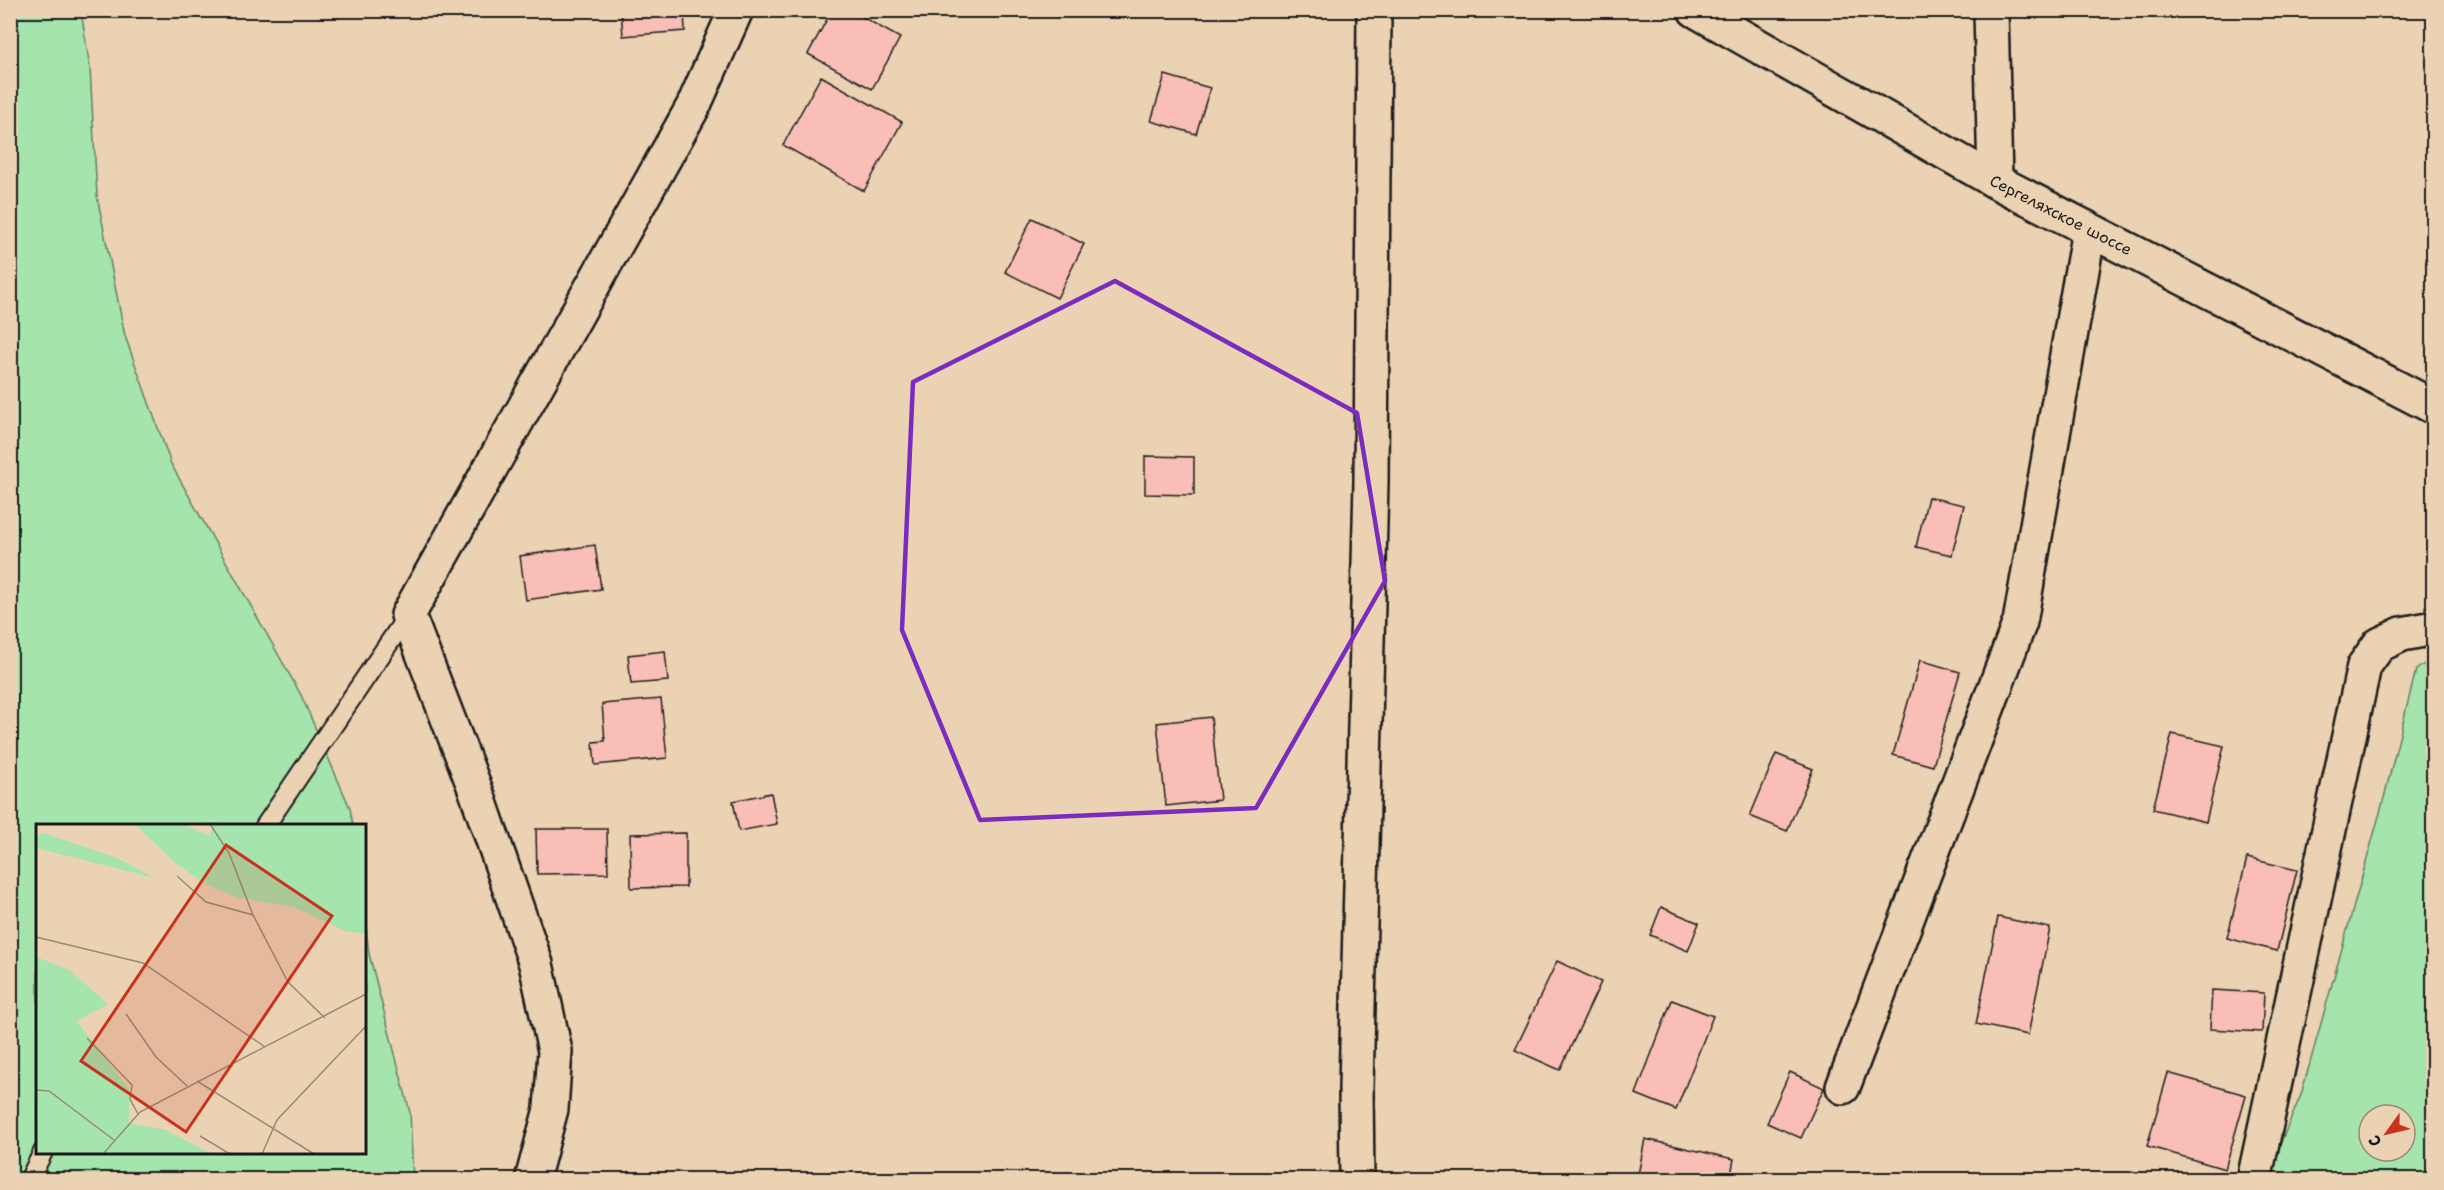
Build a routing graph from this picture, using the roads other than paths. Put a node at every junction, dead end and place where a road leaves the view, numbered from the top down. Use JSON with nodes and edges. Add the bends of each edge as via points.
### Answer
{"nodes":[{"id":1,"x":736,"y":10,"type":"edge"},
{"id":2,"x":1374,"y":10,"type":"edge"},
{"id":3,"x":1695,"y":10,"type":"edge"},
{"id":4,"x":1991,"y":10,"type":"edge"},
{"id":5,"x":1995,"y":181,"type":"junction"},
{"id":6,"x":2089,"y":230,"type":"junction"},
{"id":7,"x":2433,"y":407,"type":"edge"},
{"id":8,"x":408,"y":615,"type":"junction"},
{"id":9,"x":2433,"y":628,"type":"edge"},
{"id":10,"x":266,"y":824,"type":"edge"},
{"id":11,"x":1843,"y":1087,"type":"dead end"},
{"id":12,"x":42,"y":1154,"type":"edge"},
{"id":13,"x":29,"y":1179,"type":"edge"},
{"id":14,"x":532,"y":1179,"type":"edge"},
{"id":15,"x":1357,"y":1179,"type":"edge"},
{"id":16,"x":2254,"y":1179,"type":"edge"}],
"edges":[{"from":1,"to":8,"type":"street","via":[[693,107]]},
{"from":2,"to":15,"type":"street","via":[[1371,482]]},
{"from":3,"to":5,"type":"street","name":"Сергеляхское шоссе"},
{"from":4,"to":5,"type":"street"},
{"from":5,"to":6,"type":"street","name":"Сергеляхское шоссе"},
{"from":6,"to":7,"type":"street","name":"Сергеляхское шоссе"},
{"from":6,"to":11,"type":"street","via":[[2020,622]]},
{"from":8,"to":10,"type":"lane"},
{"from":8,"to":14,"type":"street","via":[[476,791],[539,975],[555,1050],[551,1109]]},
{"from":9,"to":16,"type":"street","via":[[2402,634],[2379,645],[2364,666]]},
{"from":12,"to":13,"type":"lane"}]}
